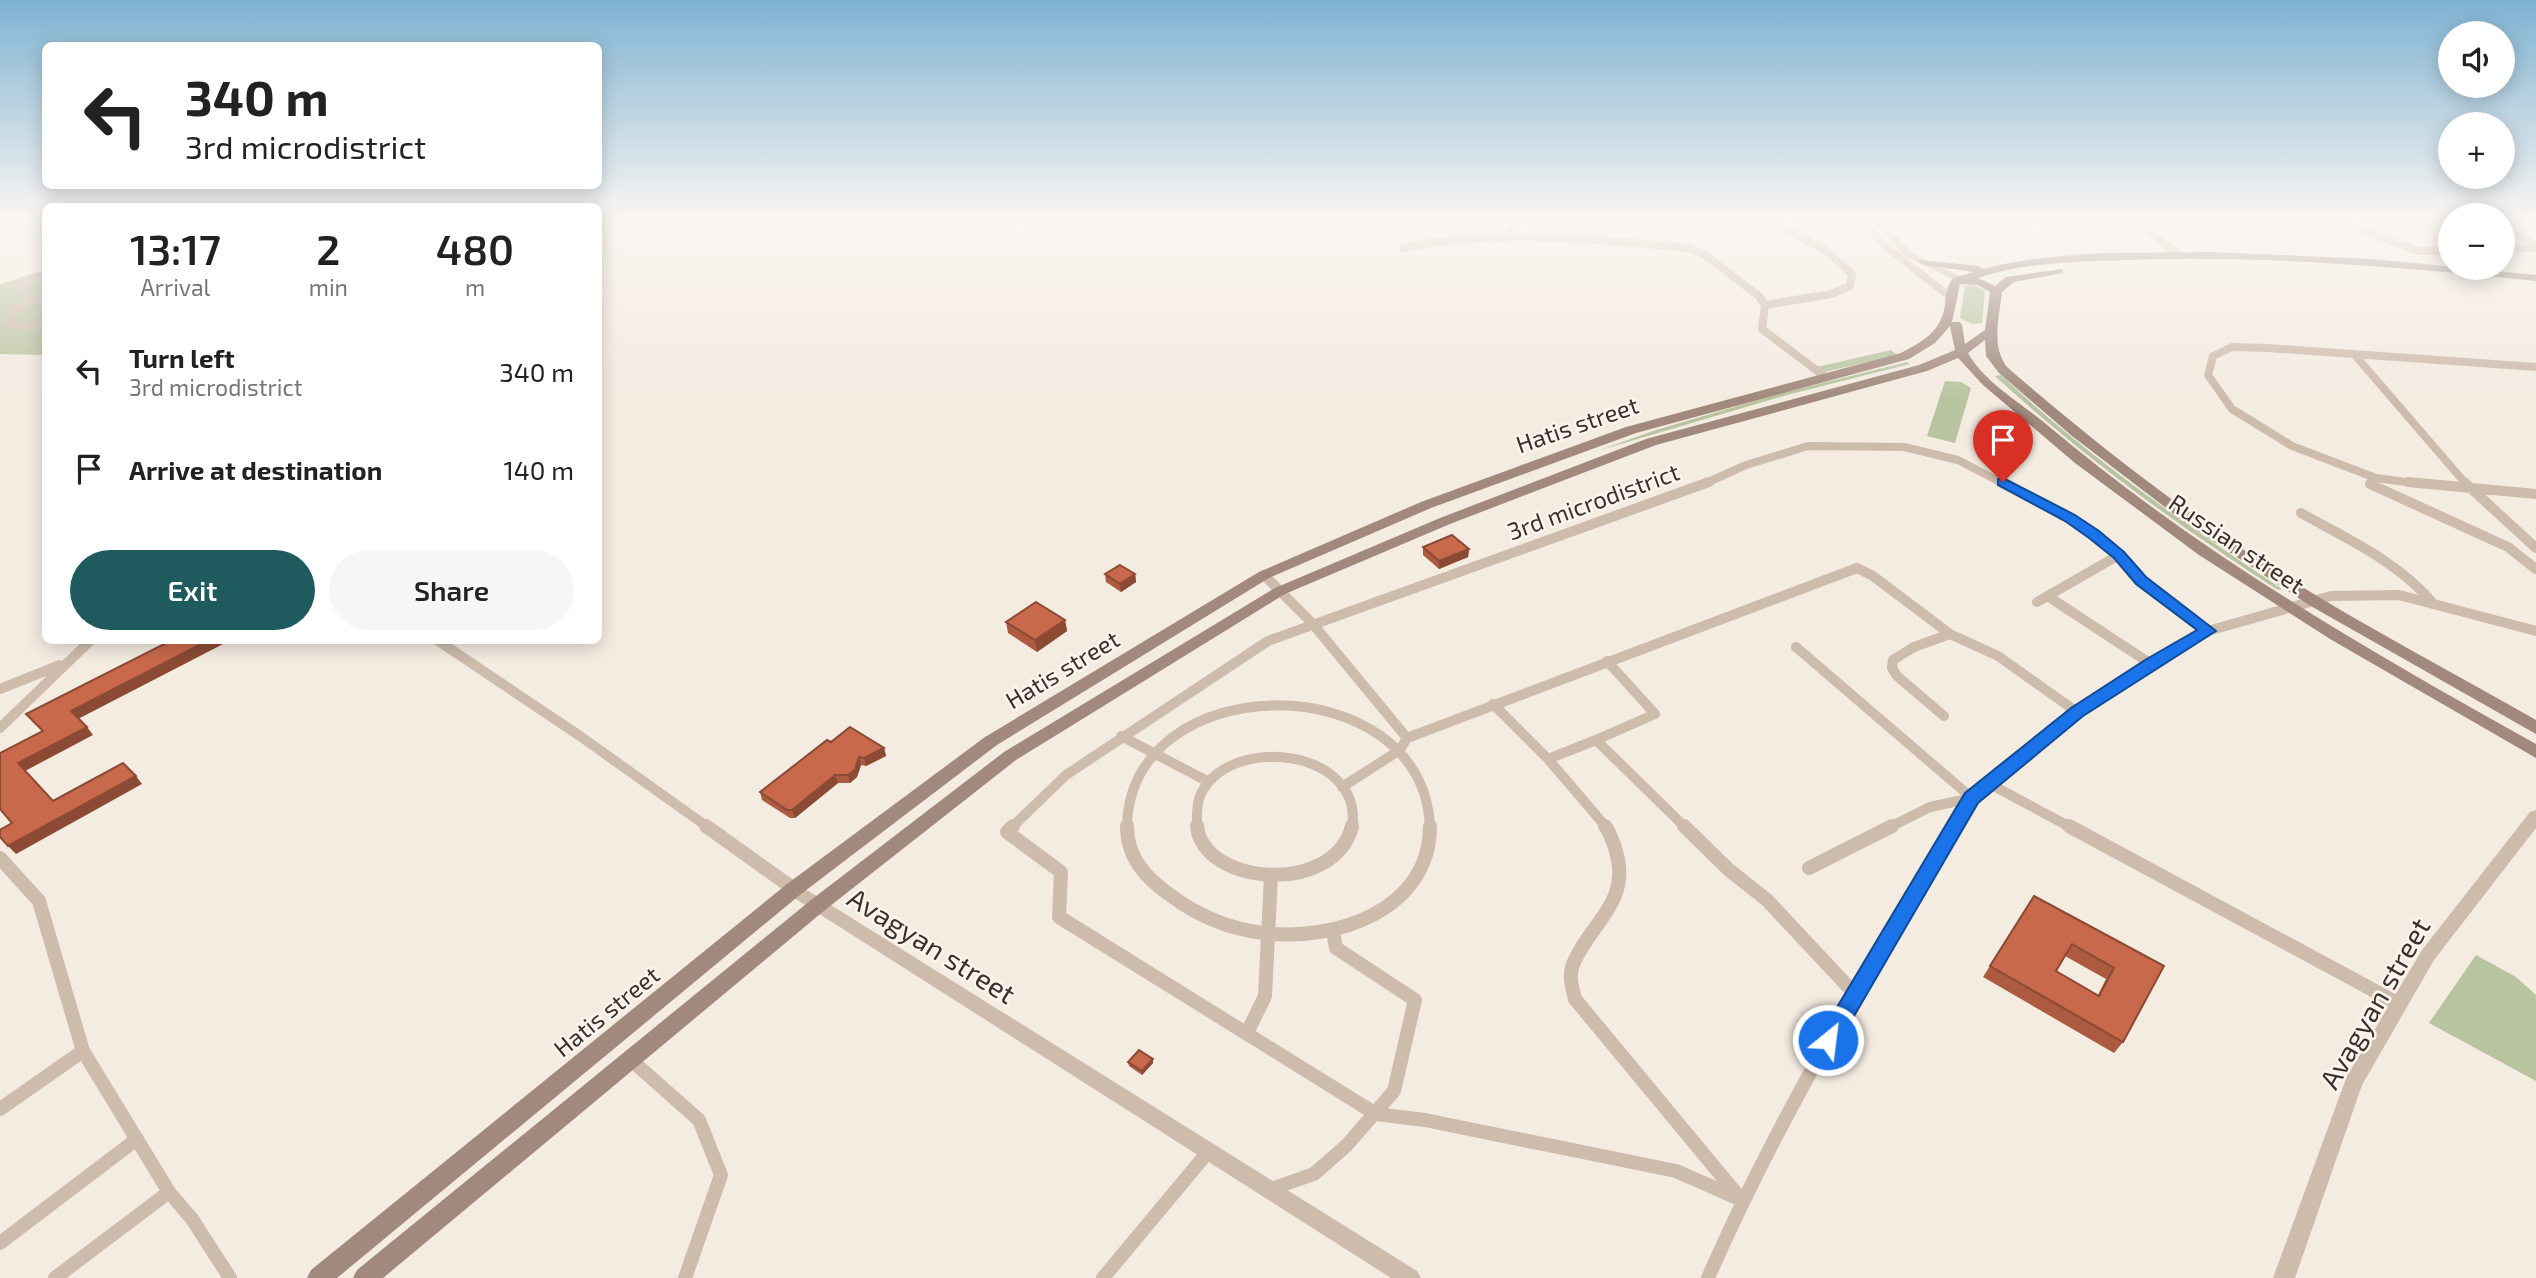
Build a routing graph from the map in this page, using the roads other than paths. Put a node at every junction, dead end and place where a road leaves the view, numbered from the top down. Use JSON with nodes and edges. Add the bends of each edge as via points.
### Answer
{"nodes":[{"id":1,"x":31,"y":280,"type":"edge"},
{"id":2,"x":1737,"y":280,"type":"edge"},
{"id":3,"x":1851,"y":280,"type":"edge"},
{"id":4,"x":1928,"y":280,"type":"edge"},
{"id":5,"x":1962,"y":280,"type":"edge"},
{"id":6,"x":1967,"y":280,"type":"edge"},
{"id":7,"x":2009,"y":280,"type":"edge"},
{"id":8,"x":2450,"y":280,"type":"edge"},
{"id":9,"x":2536,"y":288,"type":"edge"},
{"id":10,"x":1996,"y":291,"type":"junction"},
{"id":11,"x":42,"y":298,"type":"edge"},
{"id":12,"x":1952,"y":298,"type":"junction"},
{"id":13,"x":28,"y":301,"type":"junction"},
{"id":14,"x":1765,"y":305,"type":"junction"},
{"id":15,"x":1953,"y":323,"type":"junction"},
{"id":16,"x":42,"y":327,"type":"edge"},
{"id":17,"x":1991,"y":330,"type":"junction"},
{"id":18,"x":1961,"y":352,"type":"junction"},
{"id":19,"x":2354,"y":354,"type":"junction"},
{"id":20,"x":2536,"y":367,"type":"edge"},
{"id":21,"x":1824,"y":376,"type":"junction"},
{"id":22,"x":2376,"y":478,"type":"junction"},
{"id":23,"x":2471,"y":490,"type":"junction"},
{"id":24,"x":2536,"y":494,"type":"edge"},
{"id":25,"x":2301,"y":513,"type":"dead end"},
{"id":26,"x":2536,"y":548,"type":"edge"},
{"id":27,"x":2119,"y":555,"type":"junction"},
{"id":28,"x":2536,"y":569,"type":"edge"},
{"id":29,"x":1264,"y":575,"type":"junction"},
{"id":30,"x":1280,"y":591,"type":"junction"},
{"id":31,"x":2049,"y":597,"type":"junction"},
{"id":32,"x":2314,"y":601,"type":"junction"},
{"id":33,"x":2432,"y":601,"type":"junction"},
{"id":34,"x":2037,"y":602,"type":"dead end"},
{"id":35,"x":2290,"y":608,"type":"junction"},
{"id":36,"x":1312,"y":623,"type":"junction"},
{"id":37,"x":2208,"y":631,"type":"junction"},
{"id":38,"x":2536,"y":631,"type":"edge"},
{"id":39,"x":1950,"y":634,"type":"junction"},
{"id":40,"x":87,"y":644,"type":"edge"},
{"id":41,"x":443,"y":644,"type":"edge"},
{"id":42,"x":1796,"y":647,"type":"dead end"},
{"id":43,"x":1607,"y":661,"type":"junction"},
{"id":44,"x":66,"y":663,"type":"junction"},
{"id":45,"x":2151,"y":664,"type":"junction"},
{"id":46,"x":0,"y":689,"type":"edge"},
{"id":47,"x":1493,"y":704,"type":"junction"},
{"id":48,"x":2077,"y":712,"type":"junction"},
{"id":49,"x":1944,"y":716,"type":"dead end"},
{"id":50,"x":0,"y":728,"type":"edge"},
{"id":51,"x":2536,"y":728,"type":"edge"},
{"id":52,"x":1121,"y":736,"type":"junction"},
{"id":53,"x":1407,"y":738,"type":"junction"},
{"id":54,"x":1596,"y":740,"type":"junction"},
{"id":55,"x":1400,"y":750,"type":"junction"},
{"id":56,"x":1155,"y":752,"type":"junction"},
{"id":57,"x":2536,"y":752,"type":"edge"},
{"id":58,"x":1548,"y":759,"type":"junction"},
{"id":59,"x":1209,"y":782,"type":"junction"},
{"id":60,"x":1988,"y":783,"type":"junction"},
{"id":61,"x":1342,"y":787,"type":"junction"},
{"id":62,"x":1972,"y":798,"type":"junction"},
{"id":63,"x":2536,"y":816,"type":"edge"},
{"id":64,"x":0,"y":858,"type":"edge"},
{"id":65,"x":1809,"y":868,"type":"dead end"},
{"id":66,"x":1271,"y":876,"type":"junction"},
{"id":67,"x":794,"y":889,"type":"junction"},
{"id":68,"x":818,"y":905,"type":"junction"},
{"id":69,"x":1333,"y":931,"type":"junction"},
{"id":70,"x":1270,"y":935,"type":"junction"},
{"id":71,"x":1854,"y":993,"type":"junction"},
{"id":72,"x":2399,"y":1004,"type":"junction"},
{"id":73,"x":1247,"y":1033,"type":"junction"},
{"id":74,"x":83,"y":1051,"type":"junction"},
{"id":75,"x":630,"y":1059,"type":"junction"},
{"id":76,"x":0,"y":1109,"type":"edge"},
{"id":77,"x":1376,"y":1114,"type":"junction"},
{"id":78,"x":137,"y":1139,"type":"junction"},
{"id":79,"x":1208,"y":1152,"type":"junction"},
{"id":80,"x":1268,"y":1190,"type":"junction"},
{"id":81,"x":169,"y":1192,"type":"junction"},
{"id":82,"x":1742,"y":1200,"type":"junction"},
{"id":83,"x":0,"y":1243,"type":"edge"},
{"id":84,"x":55,"y":1278,"type":"edge"},
{"id":85,"x":230,"y":1278,"type":"edge"},
{"id":86,"x":319,"y":1278,"type":"edge"},
{"id":87,"x":365,"y":1278,"type":"edge"},
{"id":88,"x":685,"y":1278,"type":"edge"},
{"id":89,"x":1103,"y":1278,"type":"edge"},
{"id":90,"x":1410,"y":1278,"type":"edge"},
{"id":91,"x":1708,"y":1278,"type":"edge"},
{"id":92,"x":2284,"y":1278,"type":"edge"}],
"edges":[{"from":1,"to":13,"type":"street","via":[[22,283]]},
{"from":2,"to":14,"type":"street"},
{"from":3,"to":14,"type":"street","via":[[1850,286],[1831,294]]},
{"from":4,"to":12,"type":"street"},
{"from":5,"to":12,"type":"main road","via":[[1953,285]]},
{"from":6,"to":10,"type":"main road"},
{"from":7,"to":10,"type":"main road"},
{"from":8,"to":9,"type":"main road"},
{"from":10,"to":17,"type":"main road"},
{"from":11,"to":13,"type":"street"},
{"from":12,"to":15,"type":"main road"},
{"from":13,"to":16,"type":"street","via":[[6,323]]},
{"from":14,"to":21,"type":"street","via":[[1762,329]]},
{"from":15,"to":17,"type":"main road"},
{"from":15,"to":18,"type":"main road"},
{"from":15,"to":21,"type":"main road","name":"Hatis street","via":[[1905,356]]},
{"from":17,"to":18,"type":"main road","name":"Hatis street"},
{"from":17,"to":32,"type":"main road","name":"Russian street","via":[[1992,356],[2054,416],[2213,536]]},
{"from":18,"to":30,"type":"main road","name":"Hatis street","via":[[1923,368],[1651,442],[1456,516]]},
{"from":18,"to":35,"type":"main road","name":"Russian street","via":[[2065,448]]},
{"from":19,"to":20,"type":"street"},
{"from":19,"to":22,"type":"street","via":[[2232,347],[2213,356],[2208,374],[2232,409],[2292,446]]},
{"from":19,"to":23,"type":"street"},
{"from":21,"to":29,"type":"main road","name":"Hatis street","via":[[1589,444],[1426,505]]},
{"from":22,"to":23,"type":"street"},
{"from":22,"to":28,"type":"street","via":[[2370,484],[2508,547]]},
{"from":23,"to":24,"type":"street"},
{"from":23,"to":26,"type":"street"},
{"from":25,"to":33,"type":"street","via":[[2404,574]]},
{"from":27,"to":31,"type":"street"},
{"from":27,"to":36,"type":"street","name":"3rd microdistrict","via":[[2070,518],[1958,460],[1905,447],[1808,446]]},
{"from":27,"to":37,"type":"street","name":"3rd microdistrict","via":[[2141,580]]},
{"from":29,"to":30,"type":"street"},
{"from":29,"to":67,"type":"main road","name":"Hatis street","via":[[991,741]]},
{"from":30,"to":36,"type":"street"},
{"from":30,"to":68,"type":"main road","name":"Hatis street","via":[[1010,756]]},
{"from":31,"to":34,"type":"street"},
{"from":31,"to":45,"type":"street"},
{"from":32,"to":33,"type":"street","via":[[2331,596],[2399,595]]},
{"from":32,"to":35,"type":"street"},
{"from":32,"to":51,"type":"main road","name":"Russian street"},
{"from":33,"to":38,"type":"street"},
{"from":35,"to":37,"type":"street"},
{"from":35,"to":57,"type":"main road","name":"Russian street"},
{"from":36,"to":52,"type":"street","name":"3rd microdistrict","via":[[1268,641]]},
{"from":36,"to":53,"type":"street"},
{"from":37,"to":45,"type":"street"},
{"from":39,"to":43,"type":"street","via":[[1857,568]]},
{"from":39,"to":48,"type":"street","via":[[1998,656]]},
{"from":39,"to":49,"type":"street","via":[[1914,647],[1894,660],[1892,668]]},
{"from":40,"to":44,"type":"street"},
{"from":41,"to":67,"type":"street","name":"Avagyan street"},
{"from":42,"to":62,"type":"street"},
{"from":43,"to":47,"type":"street"},
{"from":43,"to":54,"type":"street","via":[[1655,714]]},
{"from":44,"to":46,"type":"street"},
{"from":44,"to":50,"type":"street"},
{"from":45,"to":48,"type":"street"},
{"from":47,"to":53,"type":"street"},
{"from":47,"to":58,"type":"street"},
{"from":48,"to":60,"type":"street"},
{"from":52,"to":56,"type":"street"},
{"from":52,"to":73,"type":"street","name":"3rd microdistrict","via":[[1066,775],[1007,832],[1061,872],[1059,917]]},
{"from":53,"to":55,"type":"street"},
{"from":54,"to":58,"type":"street"},
{"from":54,"to":71,"type":"street","via":[[1729,870],[1768,900]]},
{"from":55,"to":56,"type":"street","via":[[1346,716],[1275,703],[1210,718],[1180,732]]},
{"from":55,"to":61,"type":"street"},
{"from":55,"to":69,"type":"street","via":[[1423,786],[1430,829],[1427,854],[1417,879],[1395,901]]},
{"from":56,"to":59,"type":"street"},
{"from":56,"to":70,"type":"street","via":[[1139,778],[1131,806],[1127,836],[1135,859],[1149,879],[1173,899],[1207,918]]},
{"from":58,"to":82,"type":"street","via":[[1610,832],[1620,866],[1616,898],[1573,963],[1570,980],[1575,999]]},
{"from":59,"to":61,"type":"street","via":[[1243,761],[1286,757],[1321,768]]},
{"from":59,"to":66,"type":"street","via":[[1194,818],[1203,843],[1223,863]]},
{"from":60,"to":62,"type":"street"},
{"from":60,"to":72,"type":"street"},
{"from":61,"to":66,"type":"street","via":[[1354,817],[1342,851],[1316,869]]},
{"from":62,"to":65,"type":"street","via":[[1930,807]]},
{"from":62,"to":71,"type":"street"},
{"from":63,"to":72,"type":"street","name":"Avagyan street","via":[[2428,955]]},
{"from":64,"to":74,"type":"street","via":[[39,901]]},
{"from":66,"to":70,"type":"street"},
{"from":67,"to":68,"type":"street","name":"Avagyan street"},
{"from":67,"to":86,"type":"main road","name":"Hatis street"},
{"from":68,"to":75,"type":"main road","name":"Hatis street"},
{"from":68,"to":79,"type":"street","name":"Avagyan street"},
{"from":69,"to":70,"type":"street"},
{"from":69,"to":77,"type":"street","via":[[1336,948],[1416,1000],[1394,1091]]},
{"from":70,"to":73,"type":"street","via":[[1265,996]]},
{"from":71,"to":82,"type":"street"},
{"from":72,"to":92,"type":"street","name":"Avagyan street","via":[[2354,1082]]},
{"from":73,"to":77,"type":"street"},
{"from":74,"to":76,"type":"street"},
{"from":74,"to":78,"type":"street"},
{"from":75,"to":87,"type":"main road","name":"Hatis street"},
{"from":75,"to":88,"type":"street","via":[[699,1120],[721,1175]]},
{"from":77,"to":80,"type":"street","via":[[1314,1174]]},
{"from":77,"to":82,"type":"street","via":[[1676,1171]]},
{"from":78,"to":81,"type":"street"},
{"from":78,"to":83,"type":"street"},
{"from":79,"to":80,"type":"street","name":"Avagyan street"},
{"from":79,"to":89,"type":"street"},
{"from":80,"to":90,"type":"street","name":"Avagyan street"},
{"from":81,"to":84,"type":"street"},
{"from":81,"to":85,"type":"street"},
{"from":82,"to":91,"type":"street"}]}
